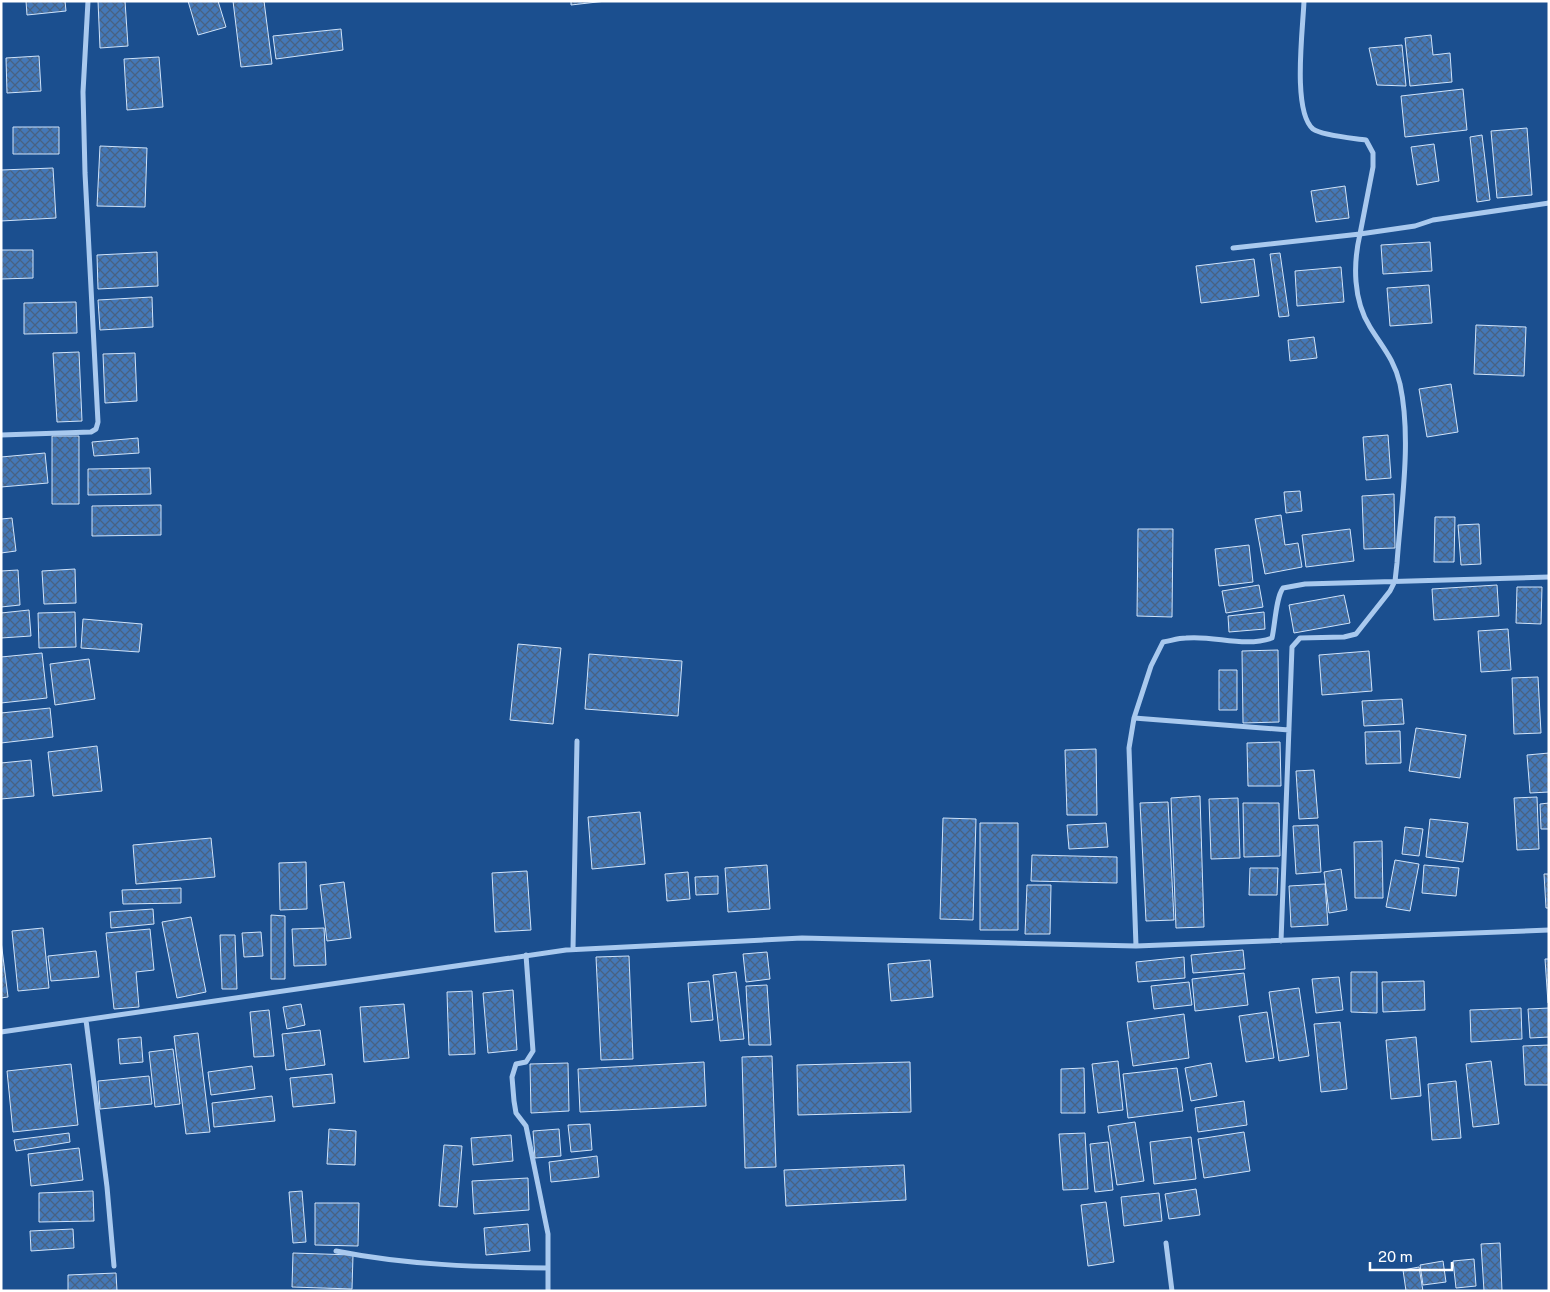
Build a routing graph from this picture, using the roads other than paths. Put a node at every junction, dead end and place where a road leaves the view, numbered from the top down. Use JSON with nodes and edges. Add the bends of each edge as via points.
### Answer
{"nodes":[{"id":1,"x":88,"y":1,"type":"edge"},
{"id":2,"x":1304,"y":1,"type":"edge"},
{"id":3,"x":1549,"y":204,"type":"edge"},
{"id":4,"x":1360,"y":234,"type":"junction"},
{"id":5,"x":1233,"y":248,"type":"dead end"},
{"id":6,"x":1,"y":435,"type":"edge"},
{"id":7,"x":1549,"y":577,"type":"edge"},
{"id":8,"x":1395,"y":581,"type":"junction"},
{"id":9,"x":1134,"y":718,"type":"junction"},
{"id":10,"x":1289,"y":730,"type":"junction"},
{"id":11,"x":577,"y":741,"type":"dead end"},
{"id":12,"x":1549,"y":930,"type":"edge"},
{"id":13,"x":1281,"y":941,"type":"junction"},
{"id":14,"x":1136,"y":946,"type":"junction"},
{"id":15,"x":573,"y":950,"type":"junction"},
{"id":16,"x":526,"y":955,"type":"junction"},
{"id":17,"x":86,"y":1020,"type":"junction"},
{"id":18,"x":1,"y":1032,"type":"edge"},
{"id":19,"x":1166,"y":1243,"type":"dead end"},
{"id":20,"x":336,"y":1251,"type":"dead end"},
{"id":21,"x":114,"y":1266,"type":"dead end"},
{"id":22,"x":548,"y":1268,"type":"junction"},
{"id":23,"x":548,"y":1291,"type":"edge"},
{"id":24,"x":1172,"y":1291,"type":"edge"}],
"edges":[{"from":1,"to":6,"type":"street","via":[[83,92],[98,422],[91,432]]},
{"from":2,"to":4,"type":"street","via":[[1300,95],[1305,116],[1314,129],[1366,140],[1373,153]]},
{"from":3,"to":4,"type":"street"},
{"from":4,"to":5,"type":"street"},
{"from":4,"to":8,"type":"street","via":[[1355,269],[1358,295],[1369,326],[1391,359],[1400,384],[1406,427]]},
{"from":7,"to":8,"type":"street"},
{"from":8,"to":9,"type":"street","via":[[1306,584],[1283,588],[1278,595],[1272,638],[1260,643],[1187,637],[1162,642]]},
{"from":8,"to":10,"type":"street","via":[[1356,634],[1300,638],[1294,642],[1290,662]]},
{"from":9,"to":10,"type":"street"},
{"from":9,"to":14,"type":"street","via":[[1129,748]]},
{"from":10,"to":13,"type":"street"},
{"from":11,"to":15,"type":"street"},
{"from":12,"to":13,"type":"street"},
{"from":13,"to":14,"type":"street"},
{"from":14,"to":15,"type":"street","via":[[802,938]]},
{"from":15,"to":16,"type":"street"},
{"from":16,"to":17,"type":"street"},
{"from":16,"to":22,"type":"street","via":[[533,1051],[526,1062],[516,1064],[512,1077],[516,1112],[526,1126],[540,1189],[548,1234]]},
{"from":17,"to":18,"type":"street"},
{"from":17,"to":21,"type":"street"},
{"from":19,"to":24,"type":"street"},
{"from":20,"to":22,"type":"street","via":[[373,1258],[469,1267]]},
{"from":22,"to":23,"type":"street"}]}
